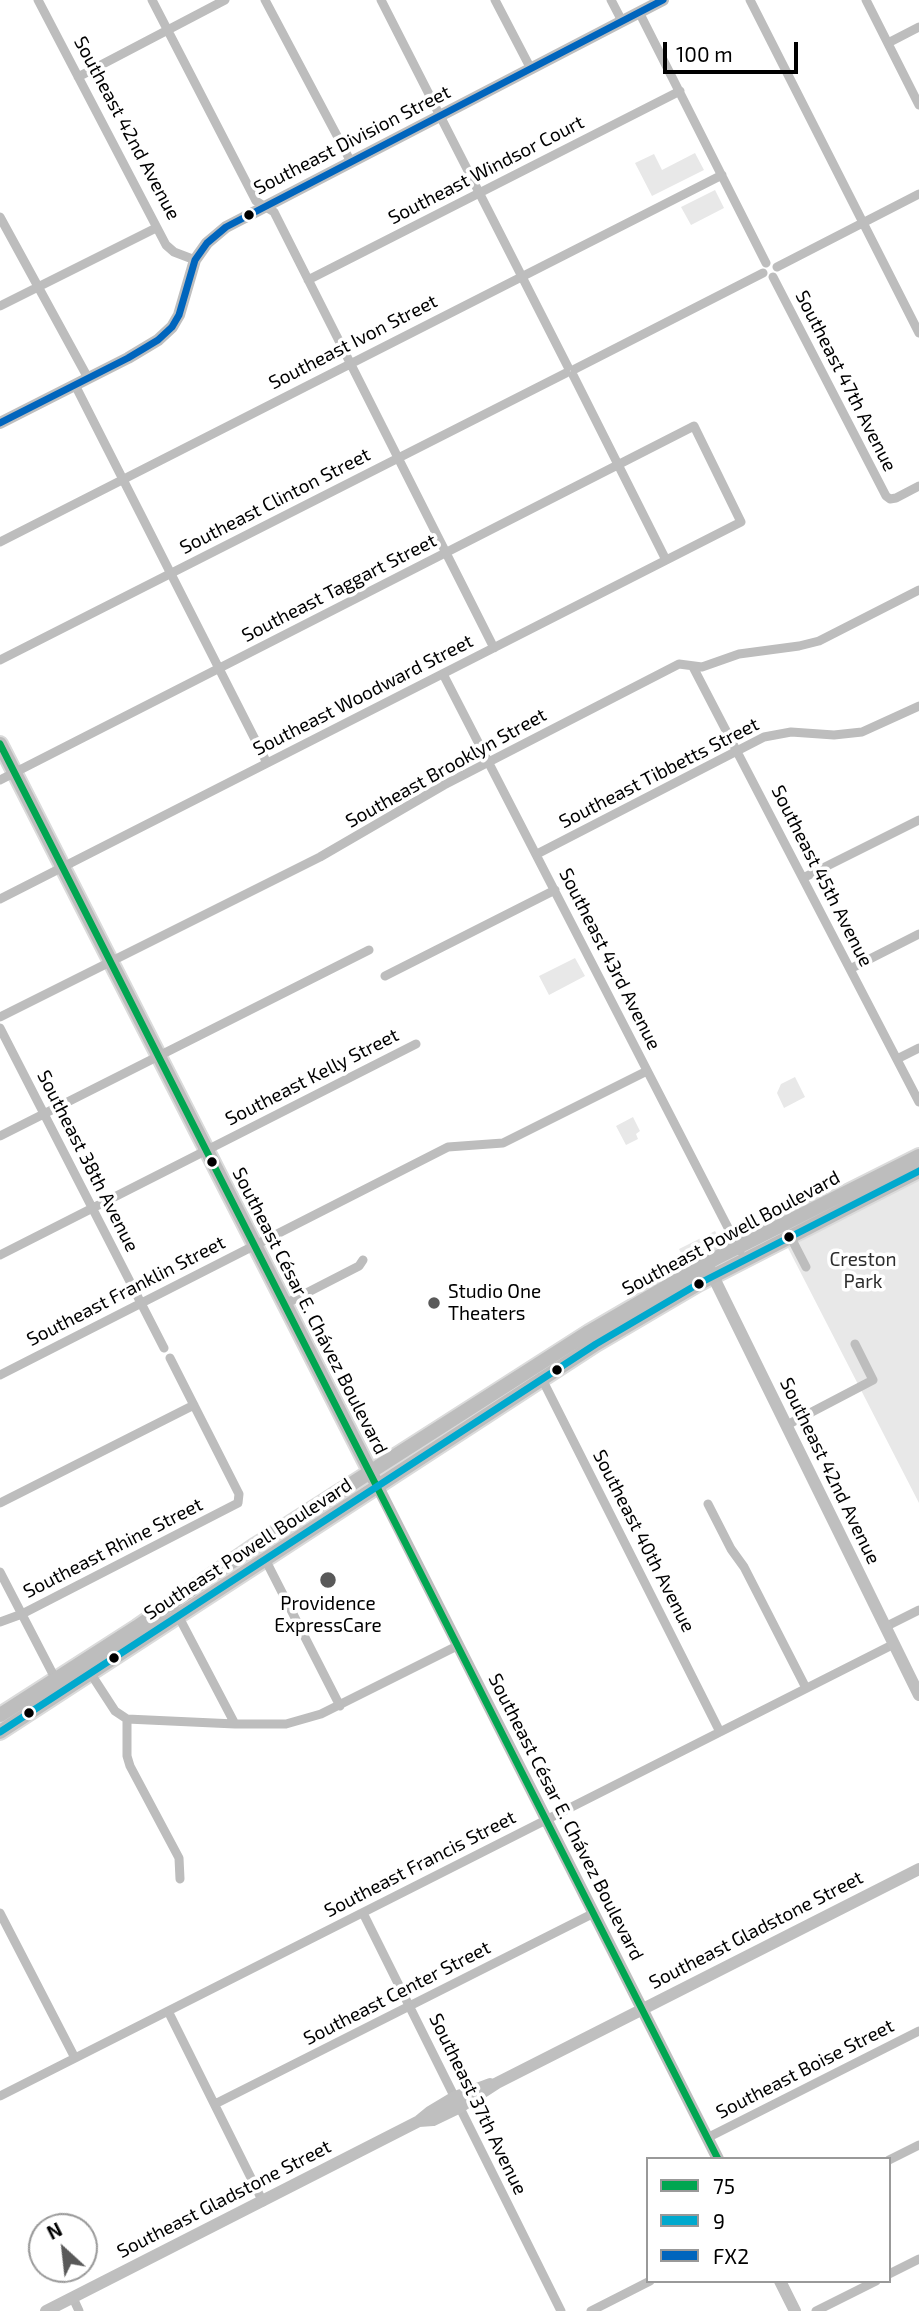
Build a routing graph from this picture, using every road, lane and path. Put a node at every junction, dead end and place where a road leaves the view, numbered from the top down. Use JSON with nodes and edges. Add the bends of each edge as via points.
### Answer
{"nodes":[{"id":1,"x":38,"y":0,"type":"edge"},
{"id":2,"x":152,"y":0,"type":"edge"},
{"id":3,"x":225,"y":0,"type":"edge"},
{"id":4,"x":265,"y":0,"type":"edge"},
{"id":5,"x":381,"y":0,"type":"edge"},
{"id":6,"x":495,"y":0,"type":"edge"},
{"id":7,"x":611,"y":0,"type":"edge"},
{"id":8,"x":663,"y":0,"type":"edge"},
{"id":9,"x":750,"y":0,"type":"edge"},
{"id":10,"x":866,"y":0,"type":"edge"},
{"id":11,"x":639,"y":12,"type":"junction"},
{"id":12,"x":622,"y":21,"type":"junction"},
{"id":13,"x":919,"y":27,"type":"edge"},
{"id":14,"x":167,"y":30,"type":"junction"},
{"id":15,"x":888,"y":43,"type":"junction"},
{"id":16,"x":531,"y":69,"type":"junction"},
{"id":17,"x":78,"y":77,"type":"junction"},
{"id":18,"x":680,"y":91,"type":"junction"},
{"id":19,"x":919,"y":105,"type":"edge"},
{"id":20,"x":441,"y":116,"type":"junction"},
{"id":21,"x":351,"y":163,"type":"junction"},
{"id":22,"x":722,"y":175,"type":"junction"},
{"id":23,"x":480,"y":192,"type":"junction"},
{"id":24,"x":919,"y":194,"type":"edge"},
{"id":25,"x":265,"y":207,"type":"junction"},
{"id":26,"x":0,"y":217,"type":"edge"},
{"id":27,"x":863,"y":223,"type":"junction"},
{"id":28,"x":156,"y":228,"type":"junction"},
{"id":29,"x":195,"y":260,"type":"junction"},
{"id":30,"x":766,"y":263,"type":"junction"},
{"id":31,"x":775,"y":272,"type":"junction"},
{"id":32,"x":763,"y":274,"type":"junction"},
{"id":33,"x":521,"y":276,"type":"junction"},
{"id":34,"x":308,"y":280,"type":"junction"},
{"id":35,"x":39,"y":286,"type":"junction"},
{"id":36,"x":0,"y":306,"type":"edge"},
{"id":37,"x":919,"y":334,"type":"edge"},
{"id":38,"x":350,"y":364,"type":"junction"},
{"id":39,"x":570,"y":371,"type":"junction"},
{"id":40,"x":88,"y":378,"type":"junction"},
{"id":41,"x":75,"y":385,"type":"junction"},
{"id":42,"x":0,"y":423,"type":"edge"},
{"id":43,"x":397,"y":458,"type":"junction"},
{"id":44,"x":618,"y":466,"type":"junction"},
{"id":45,"x":122,"y":480,"type":"junction"},
{"id":46,"x":919,"y":486,"type":"edge"},
{"id":47,"x":741,"y":522,"type":"joint"},
{"id":48,"x":0,"y":542,"type":"edge"},
{"id":49,"x":446,"y":553,"type":"junction"},
{"id":50,"x":666,"y":560,"type":"junction"},
{"id":51,"x":171,"y":574,"type":"junction"},
{"id":52,"x":919,"y":590,"type":"edge"},
{"id":53,"x":494,"y":648,"type":"junction"},
{"id":54,"x":2,"y":659,"type":"edge"},
{"id":55,"x":693,"y":667,"type":"junction"},
{"id":56,"x":219,"y":669,"type":"junction"},
{"id":57,"x":443,"y":674,"type":"junction"},
{"id":58,"x":919,"y":706,"type":"edge"},
{"id":59,"x":0,"y":744,"type":"edge"},
{"id":60,"x":737,"y":750,"type":"junction"},
{"id":61,"x":489,"y":762,"type":"junction"},
{"id":62,"x":267,"y":763,"type":"junction"},
{"id":63,"x":15,"y":773,"type":"junction"},
{"id":64,"x":0,"y":780,"type":"edge"},
{"id":65,"x":919,"y":820,"type":"edge"},
{"id":66,"x":537,"y":854,"type":"junction"},
{"id":67,"x":63,"y":867,"type":"junction"},
{"id":68,"x":803,"y":878,"type":"junction"},
{"id":69,"x":555,"y":890,"type":"junction"},
{"id":70,"x":0,"y":899,"type":"edge"},
{"id":71,"x":919,"y":934,"type":"edge"},
{"id":72,"x":369,"y":950,"type":"dead end"},
{"id":73,"x":111,"y":962,"type":"junction"},
{"id":74,"x":850,"y":968,"type":"junction"},
{"id":75,"x":384,"y":976,"type":"dead end"},
{"id":76,"x":0,"y":1017,"type":"edge"},
{"id":77,"x":0,"y":1028,"type":"edge"},
{"id":78,"x":416,"y":1044,"type":"dead end"},
{"id":79,"x":919,"y":1048,"type":"edge"},
{"id":80,"x":159,"y":1055,"type":"junction"},
{"id":81,"x":897,"y":1059,"type":"junction"},
{"id":82,"x":648,"y":1071,"type":"junction"},
{"id":83,"x":919,"y":1102,"type":"edge"},
{"id":84,"x":44,"y":1113,"type":"junction"},
{"id":85,"x":0,"y":1136,"type":"edge"},
{"id":86,"x":207,"y":1151,"type":"junction"},
{"id":87,"x":919,"y":1156,"type":"edge"},
{"id":88,"x":919,"y":1171,"type":"edge"},
{"id":89,"x":93,"y":1208,"type":"junction"},
{"id":90,"x":788,"y":1230,"type":"junction"},
{"id":91,"x":255,"y":1245,"type":"junction"},
{"id":92,"x":741,"y":1254,"type":"junction"},
{"id":93,"x":0,"y":1255,"type":"edge"},
{"id":94,"x":363,"y":1260,"type":"dead end"},
{"id":95,"x":806,"y":1267,"type":"dead end"},
{"id":96,"x":710,"y":1270,"type":"junction"},
{"id":97,"x":141,"y":1303,"type":"junction"},
{"id":98,"x":285,"y":1304,"type":"junction"},
{"id":99,"x":855,"y":1344,"type":"dead end"},
{"id":100,"x":164,"y":1348,"type":"dead end"},
{"id":101,"x":170,"y":1358,"type":"dead end"},
{"id":102,"x":539,"y":1373,"type":"junction"},
{"id":103,"x":0,"y":1374,"type":"edge"},
{"id":104,"x":194,"y":1405,"type":"junction"},
{"id":105,"x":787,"y":1425,"type":"junction"},
{"id":106,"x":371,"y":1472,"type":"junction"},
{"id":107,"x":378,"y":1486,"type":"junction"},
{"id":108,"x":0,"y":1503,"type":"edge"},
{"id":109,"x":708,"y":1504,"type":"dead end"},
{"id":110,"x":265,"y":1559,"type":"junction"},
{"id":111,"x":0,"y":1572,"type":"edge"},
{"id":112,"x":176,"y":1610,"type":"junction"},
{"id":113,"x":919,"y":1610,"type":"edge"},
{"id":114,"x":22,"y":1614,"type":"junction"},
{"id":115,"x":0,"y":1622,"type":"edge"},
{"id":116,"x":885,"y":1627,"type":"junction"},
{"id":117,"x":894,"y":1644,"type":"junction"},
{"id":118,"x":457,"y":1646,"type":"junction"},
{"id":119,"x":94,"y":1655,"type":"junction"},
{"id":120,"x":91,"y":1674,"type":"junction"},
{"id":121,"x":55,"y":1680,"type":"junction"},
{"id":122,"x":806,"y":1688,"type":"junction"},
{"id":123,"x":919,"y":1695,"type":"edge"},
{"id":124,"x":45,"y":1703,"type":"junction"},
{"id":125,"x":340,"y":1706,"type":"junction"},
{"id":126,"x":0,"y":1716,"type":"edge"},
{"id":127,"x":127,"y":1719,"type":"junction"},
{"id":128,"x":235,"y":1724,"type":"junction"},
{"id":129,"x":0,"y":1731,"type":"edge"},
{"id":130,"x":720,"y":1732,"type":"junction"},
{"id":131,"x":547,"y":1820,"type":"junction"},
{"id":132,"x":919,"y":1869,"type":"edge"},
{"id":133,"x":180,"y":1879,"type":"dead end"},
{"id":134,"x":0,"y":1913,"type":"edge"},
{"id":135,"x":363,"y":1913,"type":"junction"},
{"id":136,"x":594,"y":1913,"type":"junction"},
{"id":137,"x":410,"y":2006,"type":"junction"},
{"id":138,"x":642,"y":2010,"type":"junction"},
{"id":139,"x":168,"y":2011,"type":"junction"},
{"id":140,"x":919,"y":2031,"type":"edge"},
{"id":141,"x":75,"y":2058,"type":"junction"},
{"id":142,"x":0,"y":2096,"type":"edge"},
{"id":143,"x":458,"y":2102,"type":"junction"},
{"id":144,"x":215,"y":2104,"type":"junction"},
{"id":145,"x":707,"y":2138,"type":"junction"},
{"id":146,"x":919,"y":2145,"type":"edge"},
{"id":147,"x":717,"y":2157,"type":"edge"},
{"id":148,"x":891,"y":2159,"type":"edge"},
{"id":149,"x":263,"y":2202,"type":"junction"},
{"id":150,"x":919,"y":2259,"type":"edge"},
{"id":151,"x":891,"y":2273,"type":"edge"},
{"id":152,"x":646,"y":2283,"type":"edge"},
{"id":153,"x":781,"y":2283,"type":"edge"},
{"id":154,"x":872,"y":2283,"type":"edge"},
{"id":155,"x":73,"y":2298,"type":"junction"},
{"id":156,"x":46,"y":2311,"type":"edge"},
{"id":157,"x":79,"y":2311,"type":"edge"},
{"id":158,"x":561,"y":2311,"type":"edge"},
{"id":159,"x":591,"y":2311,"type":"edge"},
{"id":160,"x":794,"y":2311,"type":"edge"},
{"id":161,"x":816,"y":2311,"type":"edge"}],
"edges":[{"from":1,"to":17,"type":"street","name":"Southeast 42nd Avenue"},
{"from":2,"to":14,"type":"street"},
{"from":3,"to":14,"type":"street"},
{"from":4,"to":21,"type":"street"},
{"from":5,"to":20,"type":"street"},
{"from":6,"to":16,"type":"street"},
{"from":7,"to":12,"type":"street"},
{"from":8,"to":11,"type":"main road","name":"Southeast Division Street"},
{"from":9,"to":27,"type":"street"},
{"from":10,"to":15,"type":"street"},
{"from":11,"to":12,"type":"main road","name":"Southeast Division Street"},
{"from":11,"to":18,"type":"street"},
{"from":12,"to":16,"type":"main road","name":"Southeast Division Street"},
{"from":13,"to":15,"type":"street"},
{"from":14,"to":17,"type":"street"},
{"from":14,"to":25,"type":"street","via":[[256,201]]},
{"from":15,"to":19,"type":"street"},
{"from":16,"to":20,"type":"main road","name":"Southeast Division Street"},
{"from":17,"to":28,"type":"street","name":"Southeast 42nd Avenue"},
{"from":18,"to":22,"type":"street"},
{"from":18,"to":23,"type":"street","name":"Southeast Windsor Court"},
{"from":20,"to":21,"type":"main road","name":"Southeast Division Street"},
{"from":20,"to":23,"type":"street"},
{"from":21,"to":25,"type":"main road","name":"Southeast Division Street"},
{"from":22,"to":30,"type":"street"},
{"from":22,"to":33,"type":"street","name":"Southeast Ivon Street"},
{"from":23,"to":33,"type":"street"},
{"from":23,"to":34,"type":"street","name":"Southeast Windsor Court"},
{"from":24,"to":27,"type":"street"},
{"from":25,"to":29,"type":"main road","name":"Southeast Division Street","via":[[221,231]]},
{"from":25,"to":34,"type":"street","via":[[274,212]]},
{"from":26,"to":35,"type":"street"},
{"from":27,"to":31,"type":"street"},
{"from":27,"to":37,"type":"street"},
{"from":28,"to":29,"type":"street","name":"Southeast 42nd Avenue","via":[[170,249]]},
{"from":28,"to":35,"type":"street"},
{"from":29,"to":40,"type":"main road","name":"Southeast Division Street","via":[[183,306],[172,327],[145,349]]},
{"from":30,"to":31,"type":"street","via":[[772,263]]},
{"from":30,"to":32,"type":"street"},
{"from":31,"to":32,"type":"street","via":[[768,278]]},
{"from":31,"to":46,"type":"street","name":"Southeast 47th Avenue","via":[[890,499]]},
{"from":32,"to":39,"type":"street","name":"Southeast Clinton Street"},
{"from":33,"to":38,"type":"street","name":"Southeast Ivon Street"},
{"from":33,"to":39,"type":"street"},
{"from":34,"to":38,"type":"street"},
{"from":35,"to":36,"type":"street"},
{"from":35,"to":40,"type":"street"},
{"from":38,"to":43,"type":"street"},
{"from":38,"to":45,"type":"street","name":"Southeast Ivon Street"},
{"from":39,"to":43,"type":"street","name":"Southeast Clinton Street"},
{"from":39,"to":44,"type":"street"},
{"from":40,"to":41,"type":"main road","name":"Southeast Division Street"},
{"from":41,"to":42,"type":"main road","name":"Southeast Division Street"},
{"from":41,"to":45,"type":"street"},
{"from":43,"to":49,"type":"street"},
{"from":43,"to":51,"type":"street","name":"Southeast Clinton Street"},
{"from":44,"to":47,"type":"street","name":"Southeast Taggart Street","via":[[694,426]]},
{"from":44,"to":49,"type":"street","name":"Southeast Taggart Street"},
{"from":44,"to":50,"type":"street"},
{"from":45,"to":48,"type":"street","name":"Southeast Ivon Street"},
{"from":45,"to":51,"type":"street"},
{"from":47,"to":50,"type":"street","name":"Southeast Woodward Street"},
{"from":49,"to":53,"type":"street"},
{"from":49,"to":56,"type":"street","name":"Southeast Taggart Street"},
{"from":50,"to":53,"type":"street","name":"Southeast Woodward Street"},
{"from":51,"to":54,"type":"street","name":"Southeast Clinton Street"},
{"from":51,"to":56,"type":"street"},
{"from":52,"to":55,"type":"street","name":"Southeast Brooklyn Street","via":[[820,640]]},
{"from":53,"to":57,"type":"street","name":"Southeast Woodward Street"},
{"from":55,"to":60,"type":"street","name":"Southeast 45th Avenue"},
{"from":55,"to":61,"type":"street","name":"Southeast Brooklyn Street","via":[[679,664]]},
{"from":56,"to":62,"type":"street"},
{"from":56,"to":63,"type":"street","name":"Southeast Taggart Street"},
{"from":57,"to":61,"type":"street","name":"Southeast 43rd Avenue"},
{"from":57,"to":62,"type":"street","name":"Southeast Woodward Street"},
{"from":58,"to":60,"type":"street","name":"Southeast Tibbetts Street","via":[[862,732],[791,732],[764,737]]},
{"from":59,"to":63,"type":"main road","name":"Southeast César E. Chávez Boulevard"},
{"from":60,"to":66,"type":"street","name":"Southeast Tibbetts Street"},
{"from":60,"to":68,"type":"street","name":"Southeast 45th Avenue"},
{"from":61,"to":66,"type":"street","name":"Southeast 43rd Avenue"},
{"from":61,"to":73,"type":"street","name":"Southeast Brooklyn Street","via":[[320,857]]},
{"from":62,"to":67,"type":"street","name":"Southeast Woodward Street"},
{"from":63,"to":64,"type":"street","name":"Southeast Taggart Street"},
{"from":63,"to":67,"type":"main road","name":"Southeast César E. Chávez Boulevard"},
{"from":65,"to":68,"type":"street"},
{"from":66,"to":69,"type":"street","name":"Southeast 43rd Avenue"},
{"from":67,"to":70,"type":"street","name":"Southeast Woodward Street"},
{"from":67,"to":73,"type":"main road","name":"Southeast César E. Chávez Boulevard"},
{"from":68,"to":74,"type":"street","name":"Southeast 45th Avenue"},
{"from":69,"to":75,"type":"street"},
{"from":69,"to":82,"type":"street","name":"Southeast 43rd Avenue"},
{"from":71,"to":74,"type":"street"},
{"from":72,"to":80,"type":"street"},
{"from":73,"to":76,"type":"street","name":"Southeast Brooklyn Street"},
{"from":73,"to":80,"type":"main road","name":"Southeast César E. Chávez Boulevard"},
{"from":74,"to":81,"type":"street","name":"Southeast 45th Avenue"},
{"from":77,"to":84,"type":"street","name":"Southeast 38th Avenue"},
{"from":78,"to":86,"type":"street","name":"Southeast Kelly Street"},
{"from":79,"to":81,"type":"street"},
{"from":80,"to":84,"type":"street"},
{"from":80,"to":86,"type":"main road","name":"Southeast César E. Chávez Boulevard"},
{"from":81,"to":83,"type":"street","name":"Southeast 45th Avenue"},
{"from":82,"to":91,"type":"street","name":"Southeast Franklin Street","via":[[503,1143],[449,1147]]},
{"from":82,"to":92,"type":"street","name":"Southeast 43rd Avenue"},
{"from":84,"to":85,"type":"street"},
{"from":84,"to":89,"type":"street","name":"Southeast 38th Avenue"},
{"from":86,"to":89,"type":"street","name":"Southeast Kelly Street"},
{"from":86,"to":91,"type":"main road","name":"Southeast César E. Chávez Boulevard"},
{"from":87,"to":90,"type":"main road","name":"Southeast Powell Boulevard"},
{"from":88,"to":90,"type":"main road","name":"Southeast Powell Boulevard"},
{"from":89,"to":93,"type":"street","name":"Southeast Kelly Street"},
{"from":89,"to":97,"type":"street","name":"Southeast 38th Avenue"},
{"from":90,"to":92,"type":"main road","name":"Southeast Powell Boulevard"},
{"from":90,"to":95,"type":"street"},
{"from":91,"to":97,"type":"street","name":"Southeast Franklin Street"},
{"from":91,"to":98,"type":"main road","name":"Southeast César E. Chávez Boulevard"},
{"from":92,"to":96,"type":"main road","name":"Southeast Powell Boulevard"},
{"from":94,"to":98,"type":"street"},
{"from":96,"to":102,"type":"main road","name":"Southeast Powell Boulevard"},
{"from":96,"to":105,"type":"main road","name":"Southeast 42nd Avenue"},
{"from":97,"to":100,"type":"street","name":"Southeast 38th Avenue"},
{"from":97,"to":103,"type":"street","name":"Southeast Franklin Street"},
{"from":98,"to":106,"type":"main road","name":"Southeast César E. Chávez Boulevard"},
{"from":99,"to":105,"type":"street","via":[[873,1380]]},
{"from":101,"to":104,"type":"street"},
{"from":102,"to":106,"type":"main road","name":"Southeast Powell Boulevard"},
{"from":102,"to":107,"type":"main road","name":"Southeast Powell Boulevard"},
{"from":102,"to":130,"type":"street","name":"Southeast 40th Avenue"},
{"from":104,"to":108,"type":"street"},
{"from":104,"to":114,"type":"street","name":"Southeast Rhine Street","via":[[239,1494],[236,1505]]},
{"from":105,"to":116,"type":"main road","name":"Southeast 42nd Avenue"},
{"from":106,"to":107,"type":"main road","name":"Southeast César E. Chávez Boulevard"},
{"from":106,"to":112,"type":"main road","name":"Southeast Powell Boulevard","via":[[256,1545]]},
{"from":107,"to":110,"type":"main road","name":"Southeast Powell Boulevard"},
{"from":107,"to":118,"type":"main road","name":"Southeast César E. Chávez Boulevard"},
{"from":109,"to":122,"type":"street"},
{"from":110,"to":112,"type":"main road","name":"Southeast Powell Boulevard"},
{"from":110,"to":125,"type":"street"},
{"from":111,"to":114,"type":"street"},
{"from":112,"to":119,"type":"main road","name":"Southeast Powell Boulevard"},
{"from":112,"to":120,"type":"main road","name":"Southeast Powell Boulevard"},
{"from":112,"to":128,"type":"street"},
{"from":113,"to":116,"type":"street"},
{"from":114,"to":115,"type":"street","name":"Southeast Rhine Street"},
{"from":114,"to":121,"type":"street"},
{"from":116,"to":117,"type":"main road","name":"Southeast 42nd Avenue"},
{"from":117,"to":122,"type":"street","name":"Southeast Francis Street"},
{"from":117,"to":123,"type":"main road","name":"Southeast 42nd Avenue"},
{"from":118,"to":125,"type":"street"},
{"from":118,"to":131,"type":"main road","name":"Southeast César E. Chávez Boulevard"},
{"from":119,"to":120,"type":"main road"},
{"from":119,"to":121,"type":"main road","name":"Southeast Powell Boulevard"},
{"from":120,"to":124,"type":"main road","name":"Southeast Powell Boulevard"},
{"from":120,"to":127,"type":"street","via":[[115,1711]]},
{"from":121,"to":124,"type":"main road"},
{"from":121,"to":126,"type":"main road","name":"Southeast Powell Boulevard"},
{"from":122,"to":130,"type":"street","name":"Southeast Francis Street"},
{"from":124,"to":129,"type":"main road","name":"Southeast Powell Boulevard"},
{"from":125,"to":128,"type":"street","via":[[295,1722]]},
{"from":127,"to":128,"type":"street"},
{"from":127,"to":133,"type":"street","via":[[130,1766],[179,1858]]},
{"from":130,"to":131,"type":"street","name":"Southeast Francis Street"},
{"from":131,"to":135,"type":"street","name":"Southeast Francis Street"},
{"from":131,"to":136,"type":"main road","name":"Southeast César E. Chávez Boulevard"},
{"from":132,"to":138,"type":"main road","name":"Southeast Gladstone Street"},
{"from":134,"to":141,"type":"street"},
{"from":135,"to":137,"type":"street","name":"Southeast 37th Avenue"},
{"from":135,"to":139,"type":"street","name":"Southeast Francis Street"},
{"from":136,"to":137,"type":"street","name":"Southeast Center Street"},
{"from":136,"to":138,"type":"main road","name":"Southeast César E. Chávez Boulevard"},
{"from":137,"to":143,"type":"street","name":"Southeast 37th Avenue"},
{"from":137,"to":144,"type":"street","name":"Southeast Center Street"},
{"from":138,"to":143,"type":"main road","name":"Southeast Gladstone Street","via":[[497,2083],[483,2085]]},
{"from":138,"to":145,"type":"main road","name":"Southeast César E. Chávez Boulevard"},
{"from":139,"to":141,"type":"street","name":"Southeast Francis Street"},
{"from":139,"to":144,"type":"street"},
{"from":140,"to":145,"type":"street","name":"Southeast Boise Street"},
{"from":141,"to":142,"type":"street","name":"Southeast Francis Street"},
{"from":143,"to":149,"type":"main road","name":"Southeast Gladstone Street","via":[[429,2112],[419,2122]]},
{"from":143,"to":158,"type":"street","name":"Southeast 37th Avenue"},
{"from":144,"to":149,"type":"street"},
{"from":145,"to":147,"type":"main road","name":"Southeast César E. Chávez Boulevard"},
{"from":146,"to":148,"type":"street"},
{"from":149,"to":155,"type":"main road","name":"Southeast Gladstone Street"},
{"from":150,"to":151,"type":"street"},
{"from":152,"to":159,"type":"street"},
{"from":153,"to":160,"type":"main road"},
{"from":154,"to":161,"type":"street"},
{"from":155,"to":156,"type":"main road","name":"Southeast Gladstone Street"},
{"from":155,"to":157,"type":"street"}]}
